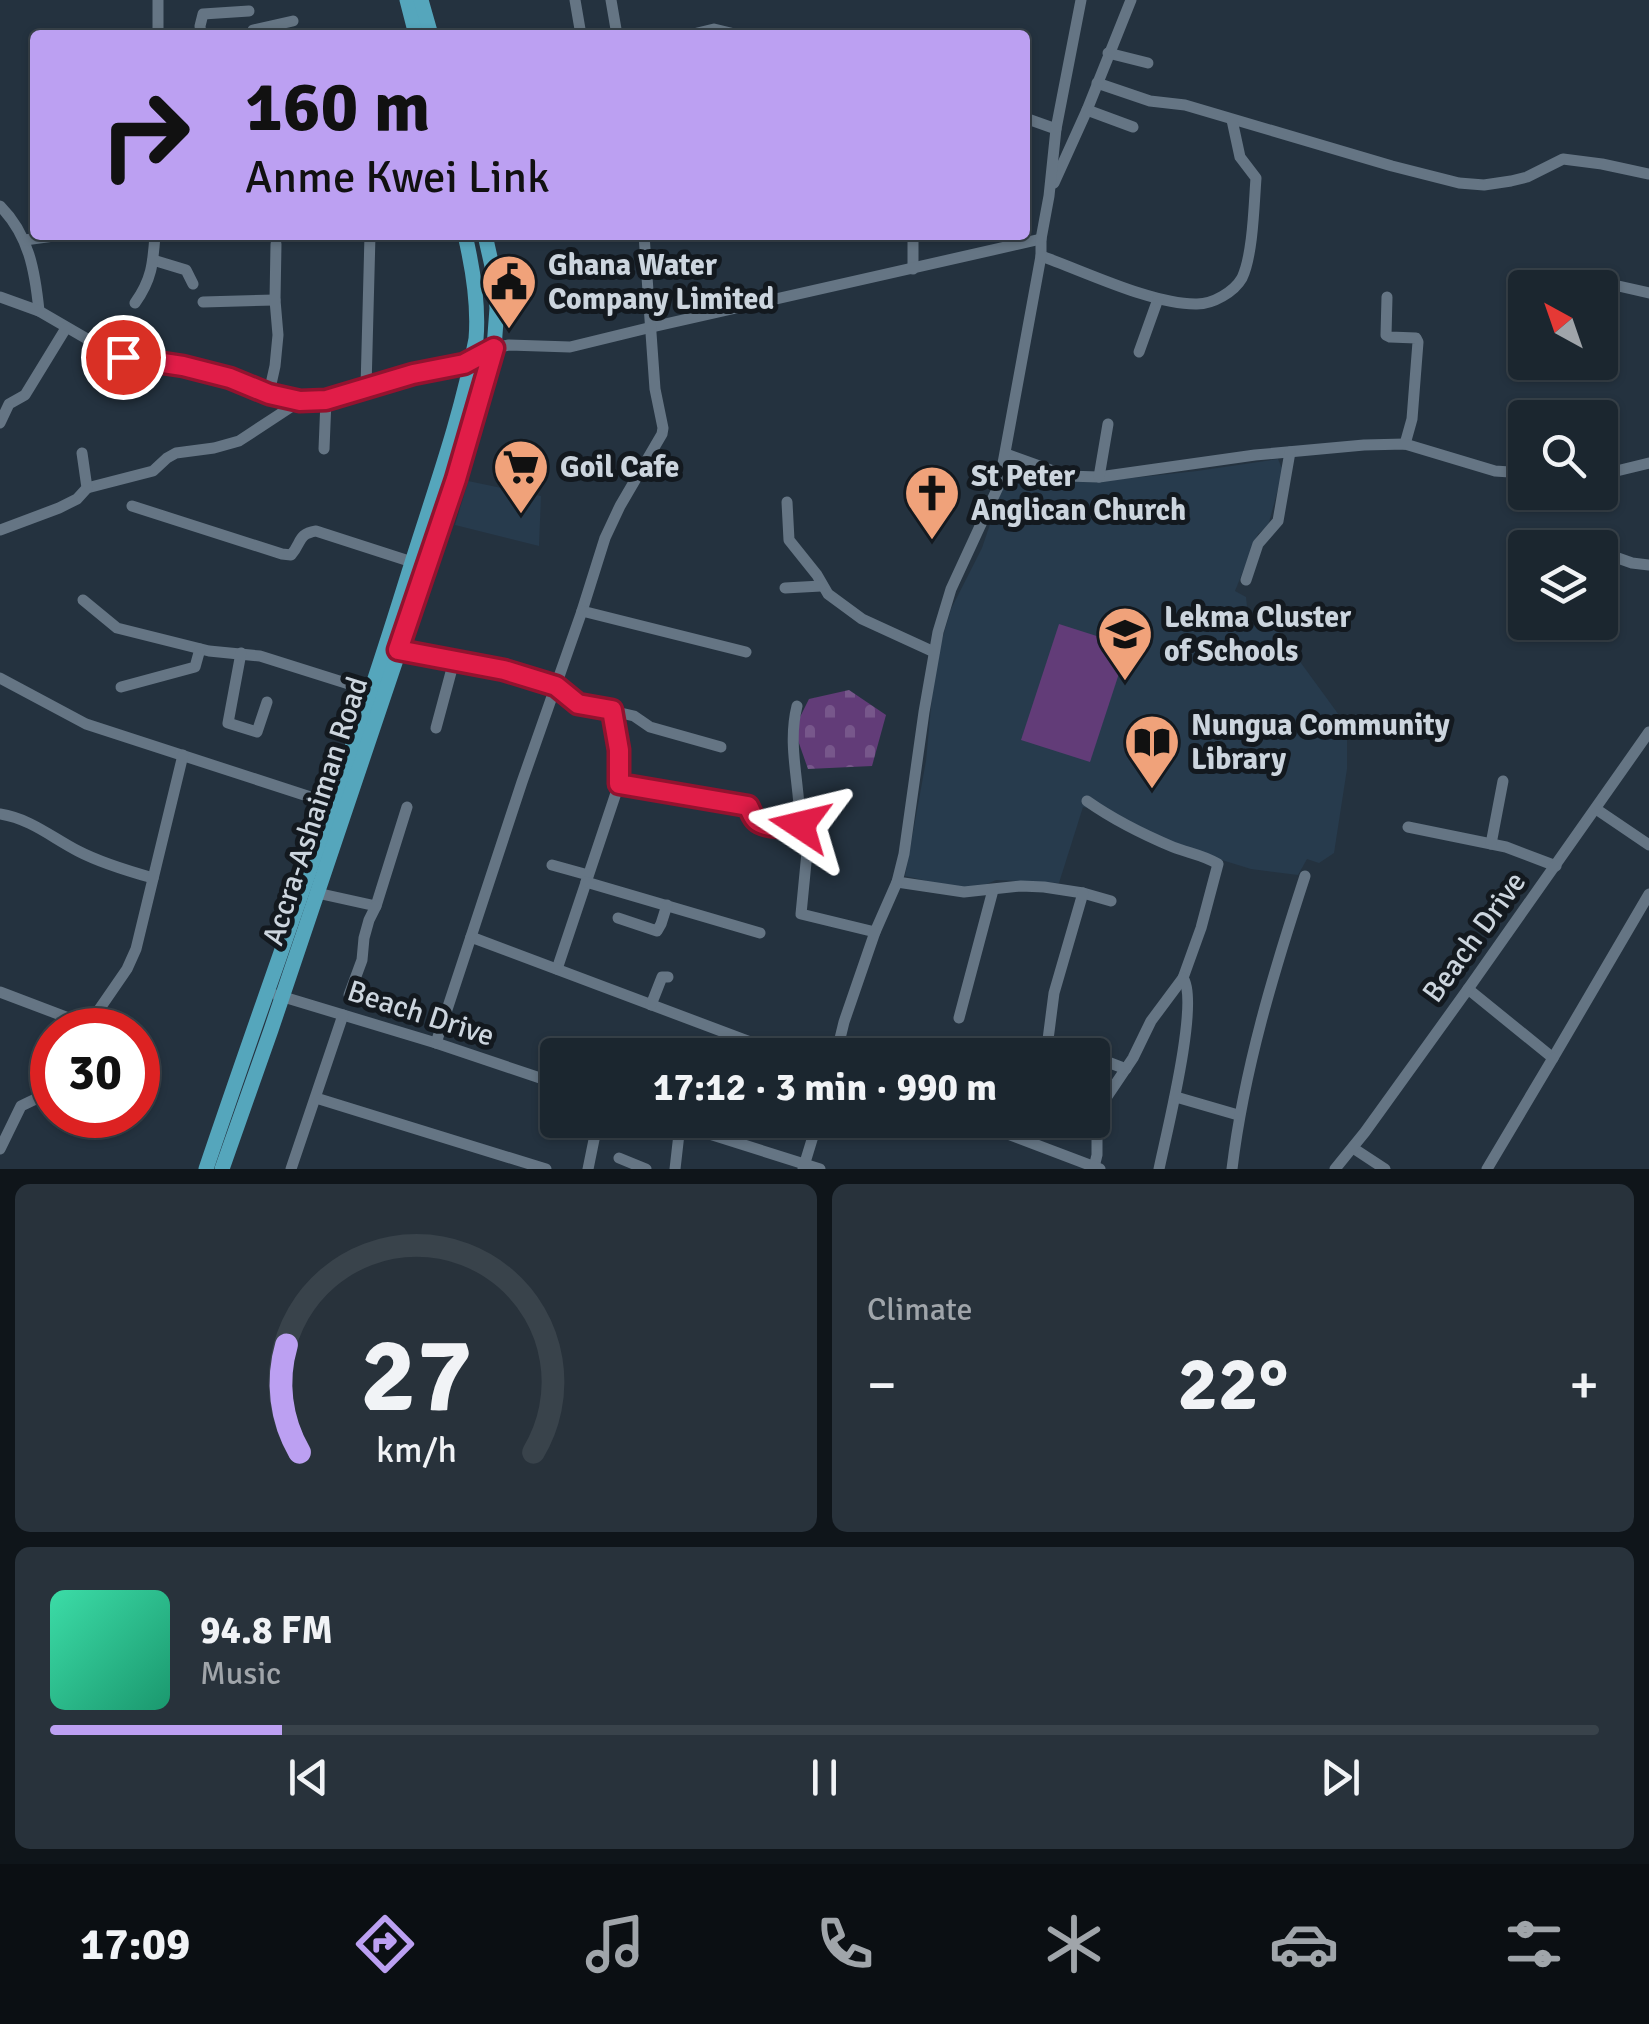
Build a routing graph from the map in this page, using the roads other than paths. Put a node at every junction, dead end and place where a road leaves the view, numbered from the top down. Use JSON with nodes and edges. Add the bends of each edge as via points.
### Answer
{"nodes":[{"id":1,"x":158,"y":0,"type":"edge"},
{"id":2,"x":407,"y":0,"type":"edge"},
{"id":3,"x":421,"y":0,"type":"edge"},
{"id":4,"x":575,"y":0,"type":"edge"},
{"id":5,"x":611,"y":0,"type":"edge"},
{"id":6,"x":1081,"y":0,"type":"edge"},
{"id":7,"x":1131,"y":0,"type":"edge"},
{"id":8,"x":248,"y":5,"type":"edge"},
{"id":9,"x":293,"y":21,"type":"dead end"},
{"id":10,"x":158,"y":30,"type":"edge"},
{"id":11,"x":201,"y":30,"type":"edge"},
{"id":12,"x":254,"y":30,"type":"edge"},
{"id":13,"x":261,"y":30,"type":"edge"},
{"id":14,"x":415,"y":30,"type":"edge"},
{"id":15,"x":430,"y":30,"type":"edge"},
{"id":16,"x":580,"y":30,"type":"edge"},
{"id":17,"x":617,"y":30,"type":"edge"},
{"id":18,"x":1108,"y":53,"type":"junction"},
{"id":19,"x":1148,"y":64,"type":"dead end"},
{"id":20,"x":1098,"y":83,"type":"junction"},
{"id":21,"x":1087,"y":110,"type":"junction"},
{"id":22,"x":1030,"y":120,"type":"edge"},
{"id":23,"x":1232,"y":120,"type":"junction"},
{"id":24,"x":1133,"y":127,"type":"dead end"},
{"id":25,"x":1056,"y":128,"type":"junction"},
{"id":26,"x":1649,"y":174,"type":"edge"},
{"id":27,"x":1049,"y":196,"type":"junction"},
{"id":28,"x":0,"y":206,"type":"edge"},
{"id":29,"x":30,"y":239,"type":"edge"},
{"id":30,"x":26,"y":240,"type":"junction"},
{"id":31,"x":155,"y":240,"type":"edge"},
{"id":32,"x":370,"y":240,"type":"edge"},
{"id":33,"x":466,"y":240,"type":"edge"},
{"id":34,"x":487,"y":240,"type":"edge"},
{"id":35,"x":644,"y":240,"type":"edge"},
{"id":36,"x":913,"y":240,"type":"edge"},
{"id":37,"x":1041,"y":240,"type":"junction"},
{"id":38,"x":276,"y":244,"type":"dead end"},
{"id":39,"x":1040,"y":256,"type":"junction"},
{"id":40,"x":153,"y":260,"type":"junction"},
{"id":41,"x":913,"y":269,"type":"junction"},
{"id":42,"x":193,"y":284,"type":"dead end"},
{"id":43,"x":1618,"y":285,"type":"edge"},
{"id":44,"x":1649,"y":293,"type":"edge"},
{"id":45,"x":0,"y":297,"type":"edge"},
{"id":46,"x":1388,"y":297,"type":"dead end"},
{"id":47,"x":1158,"y":299,"type":"junction"},
{"id":48,"x":274,"y":300,"type":"junction"},
{"id":49,"x":203,"y":302,"type":"dead end"},
{"id":50,"x":135,"y":304,"type":"dead end"},
{"id":51,"x":39,"y":311,"type":"junction"},
{"id":52,"x":652,"y":326,"type":"junction"},
{"id":53,"x":66,"y":328,"type":"junction"},
{"id":54,"x":137,"y":328,"type":"dead end"},
{"id":55,"x":494,"y":348,"type":"junction"},
{"id":56,"x":1139,"y":352,"type":"dead end"},
{"id":57,"x":132,"y":358,"type":"junction"},
{"id":58,"x":472,"y":361,"type":"junction"},
{"id":59,"x":366,"y":388,"type":"junction"},
{"id":60,"x":269,"y":394,"type":"junction"},
{"id":61,"x":326,"y":400,"type":"junction"},
{"id":62,"x":300,"y":401,"type":"junction"},
{"id":63,"x":0,"y":423,"type":"edge"},
{"id":64,"x":1108,"y":424,"type":"dead end"},
{"id":65,"x":1405,"y":444,"type":"junction"},
{"id":66,"x":324,"y":449,"type":"dead end"},
{"id":67,"x":82,"y":452,"type":"dead end"},
{"id":68,"x":1290,"y":452,"type":"junction"},
{"id":69,"x":1006,"y":454,"type":"junction"},
{"id":70,"x":1649,"y":463,"type":"edge"},
{"id":71,"x":1618,"y":471,"type":"edge"},
{"id":72,"x":1508,"y":472,"type":"edge"},
{"id":73,"x":1099,"y":477,"type":"junction"},
{"id":74,"x":87,"y":488,"type":"junction"},
{"id":75,"x":787,"y":502,"type":"dead end"},
{"id":76,"x":132,"y":506,"type":"dead end"},
{"id":77,"x":0,"y":530,"type":"edge"},
{"id":78,"x":1618,"y":558,"type":"edge"},
{"id":79,"x":412,"y":562,"type":"junction"},
{"id":80,"x":1649,"y":565,"type":"edge"},
{"id":81,"x":1246,"y":580,"type":"dead end"},
{"id":82,"x":821,"y":586,"type":"junction"},
{"id":83,"x":785,"y":588,"type":"dead end"},
{"id":84,"x":83,"y":600,"type":"dead end"},
{"id":85,"x":582,"y":611,"type":"junction"},
{"id":86,"x":200,"y":649,"type":"junction"},
{"id":87,"x":398,"y":650,"type":"junction"},
{"id":88,"x":746,"y":652,"type":"dead end"},
{"id":89,"x":934,"y":652,"type":"junction"},
{"id":90,"x":241,"y":653,"type":"junction"},
{"id":91,"x":454,"y":661,"type":"junction"},
{"id":92,"x":0,"y":678,"type":"edge"},
{"id":93,"x":121,"y":686,"type":"dead end"},
{"id":94,"x":556,"y":686,"type":"junction"},
{"id":95,"x":371,"y":691,"type":"junction"},
{"id":96,"x":267,"y":702,"type":"dead end"},
{"id":97,"x":797,"y":706,"type":"dead end"},
{"id":98,"x":612,"y":710,"type":"junction"},
{"id":99,"x":436,"y":728,"type":"dead end"},
{"id":100,"x":1649,"y":732,"type":"edge"},
{"id":101,"x":721,"y":747,"type":"dead end"},
{"id":102,"x":183,"y":755,"type":"junction"},
{"id":103,"x":1502,"y":780,"type":"dead end"},
{"id":104,"x":619,"y":784,"type":"junction"},
{"id":105,"x":1087,"y":801,"type":"dead end"},
{"id":106,"x":332,"y":804,"type":"junction"},
{"id":107,"x":406,"y":807,"type":"dead end"},
{"id":108,"x":1596,"y":809,"type":"junction"},
{"id":109,"x":0,"y":814,"type":"edge"},
{"id":110,"x":1408,"y":827,"type":"dead end"},
{"id":111,"x":808,"y":842,"type":"dead end"},
{"id":112,"x":1491,"y":844,"type":"junction"},
{"id":113,"x":1649,"y":844,"type":"edge"},
{"id":114,"x":552,"y":865,"type":"dead end"},
{"id":115,"x":1556,"y":866,"type":"junction"},
{"id":116,"x":1306,"y":876,"type":"dead end"},
{"id":117,"x":152,"y":878,"type":"junction"},
{"id":118,"x":587,"y":878,"type":"junction"},
{"id":119,"x":897,"y":882,"type":"junction"},
{"id":120,"x":994,"y":890,"type":"junction"},
{"id":121,"x":316,"y":893,"type":"junction"},
{"id":122,"x":1083,"y":893,"type":"junction"},
{"id":123,"x":1649,"y":894,"type":"edge"},
{"id":124,"x":1112,"y":902,"type":"dead end"},
{"id":125,"x":667,"y":905,"type":"junction"},
{"id":126,"x":376,"y":906,"type":"junction"},
{"id":127,"x":618,"y":918,"type":"dead end"},
{"id":128,"x":876,"y":932,"type":"junction"},
{"id":129,"x":760,"y":933,"type":"dead end"},
{"id":130,"x":471,"y":936,"type":"junction"},
{"id":131,"x":556,"y":969,"type":"junction"},
{"id":132,"x":668,"y":977,"type":"dead end"},
{"id":133,"x":1183,"y":978,"type":"junction"},
{"id":134,"x":1468,"y":989,"type":"junction"},
{"id":135,"x":0,"y":992,"type":"edge"},
{"id":136,"x":275,"y":995,"type":"junction"},
{"id":137,"x":349,"y":995,"type":"dead end"},
{"id":138,"x":651,"y":1004,"type":"junction"},
{"id":139,"x":38,"y":1008,"type":"edge"},
{"id":140,"x":100,"y":1008,"type":"edge"},
{"id":141,"x":343,"y":1015,"type":"junction"},
{"id":142,"x":959,"y":1018,"type":"dead end"},
{"id":143,"x":740,"y":1038,"type":"edge"},
{"id":144,"x":840,"y":1038,"type":"edge"},
{"id":145,"x":1049,"y":1038,"type":"edge"},
{"id":146,"x":436,"y":1043,"type":"junction"},
{"id":147,"x":1553,"y":1058,"type":"junction"},
{"id":148,"x":1110,"y":1063,"type":"edge"},
{"id":149,"x":1126,"y":1069,"type":"junction"},
{"id":150,"x":540,"y":1078,"type":"edge"},
{"id":151,"x":1176,"y":1097,"type":"junction"},
{"id":152,"x":316,"y":1098,"type":"junction"},
{"id":153,"x":30,"y":1102,"type":"edge"},
{"id":154,"x":1238,"y":1115,"type":"junction"},
{"id":155,"x":594,"y":1138,"type":"edge"},
{"id":156,"x":679,"y":1138,"type":"edge"},
{"id":157,"x":720,"y":1138,"type":"edge"},
{"id":158,"x":813,"y":1138,"type":"edge"},
{"id":159,"x":1022,"y":1138,"type":"edge"},
{"id":160,"x":1353,"y":1148,"type":"junction"},
{"id":161,"x":0,"y":1149,"type":"edge"},
{"id":162,"x":619,"y":1158,"type":"dead end"},
{"id":163,"x":805,"y":1166,"type":"edge"},
{"id":164,"x":1097,"y":1168,"type":"edge"},
{"id":165,"x":206,"y":1169,"type":"edge"},
{"id":166,"x":222,"y":1169,"type":"edge"},
{"id":167,"x":291,"y":1169,"type":"edge"},
{"id":168,"x":546,"y":1169,"type":"edge"},
{"id":169,"x":588,"y":1169,"type":"edge"},
{"id":170,"x":646,"y":1169,"type":"edge"},
{"id":171,"x":675,"y":1169,"type":"edge"},
{"id":172,"x":820,"y":1169,"type":"edge"},
{"id":173,"x":1159,"y":1169,"type":"edge"},
{"id":174,"x":1232,"y":1169,"type":"edge"},
{"id":175,"x":1335,"y":1169,"type":"edge"},
{"id":176,"x":1386,"y":1169,"type":"edge"},
{"id":177,"x":1488,"y":1169,"type":"edge"}],
"edges":[{"from":1,"to":10,"type":"street"},
{"from":2,"to":14,"type":"main road"},
{"from":3,"to":15,"type":"main road"},
{"from":4,"to":16,"type":"street"},
{"from":5,"to":17,"type":"street"},
{"from":6,"to":25,"type":"street"},
{"from":7,"to":18,"type":"street"},
{"from":8,"to":11,"type":"street","via":[[204,14]]},
{"from":8,"to":12,"type":"street"},
{"from":9,"to":13,"type":"street"},
{"from":18,"to":19,"type":"street"},
{"from":18,"to":20,"type":"street"},
{"from":20,"to":21,"type":"street"},
{"from":20,"to":23,"type":"street"},
{"from":21,"to":24,"type":"street"},
{"from":21,"to":27,"type":"street"},
{"from":22,"to":25,"type":"street"},
{"from":23,"to":26,"type":"street","via":[[1459,183],[1511,182],[1562,159]]},
{"from":23,"to":47,"type":"street","via":[[1240,157],[1256,178],[1241,279],[1206,303]]},
{"from":25,"to":27,"type":"street"},
{"from":27,"to":37,"type":"street"},
{"from":28,"to":30,"type":"street"},
{"from":29,"to":30,"type":"street"},
{"from":30,"to":51,"type":"street"},
{"from":31,"to":40,"type":"street"},
{"from":32,"to":59,"type":"street"},
{"from":33,"to":58,"type":"main road","name":"Accra-Ashaiman Road","via":[[478,317]]},
{"from":34,"to":55,"type":"main road","name":"Accra-Ashaiman Road","via":[[497,308]]},
{"from":35,"to":52,"type":"street"},
{"from":36,"to":41,"type":"street"},
{"from":37,"to":39,"type":"street"},
{"from":37,"to":41,"type":"street"},
{"from":38,"to":48,"type":"street"},
{"from":39,"to":47,"type":"street"},
{"from":39,"to":69,"type":"street"},
{"from":40,"to":42,"type":"street","via":[[186,270]]},
{"from":40,"to":50,"type":"street"},
{"from":41,"to":52,"type":"street"},
{"from":43,"to":44,"type":"street"},
{"from":45,"to":51,"type":"street"},
{"from":46,"to":65,"type":"street","via":[[1386,334],[1418,342]]},
{"from":47,"to":56,"type":"street"},
{"from":48,"to":49,"type":"street"},
{"from":48,"to":60,"type":"street","via":[[278,335]]},
{"from":51,"to":53,"type":"street"},
{"from":52,"to":55,"type":"street","via":[[570,347]]},
{"from":52,"to":85,"type":"street","via":[[662,434],[605,538]]},
{"from":53,"to":57,"type":"street"},
{"from":53,"to":63,"type":"street","via":[[26,395],[9,404]]},
{"from":54,"to":57,"type":"street"},
{"from":55,"to":58,"type":"street"},
{"from":55,"to":87,"type":"main road","name":"Accra-Ashaiman Road"},
{"from":57,"to":60,"type":"street","via":[[230,378]]},
{"from":58,"to":59,"type":"street"},
{"from":58,"to":79,"type":"main road","name":"Accra-Ashaiman Road"},
{"from":59,"to":61,"type":"street"},
{"from":60,"to":62,"type":"street"},
{"from":61,"to":62,"type":"street"},
{"from":61,"to":66,"type":"street"},
{"from":62,"to":74,"type":"street","via":[[239,441],[176,453],[154,471]]},
{"from":64,"to":73,"type":"street"},
{"from":65,"to":68,"type":"street"},
{"from":65,"to":72,"type":"street"},
{"from":67,"to":74,"type":"street"},
{"from":68,"to":73,"type":"street"},
{"from":68,"to":81,"type":"street","via":[[1278,521],[1258,544]]},
{"from":69,"to":73,"type":"street","via":[[1067,476]]},
{"from":69,"to":89,"type":"street"},
{"from":70,"to":71,"type":"street"},
{"from":74,"to":77,"type":"street","via":[[78,499]]},
{"from":75,"to":82,"type":"street","via":[[789,540]]},
{"from":76,"to":79,"type":"street","via":[[282,554],[291,555],[306,532],[316,531]]},
{"from":78,"to":80,"type":"street"},
{"from":79,"to":95,"type":"main road","name":"Accra-Ashaiman Road"},
{"from":82,"to":83,"type":"street"},
{"from":82,"to":89,"type":"street","via":[[862,620]]},
{"from":84,"to":86,"type":"street","via":[[117,628]]},
{"from":85,"to":88,"type":"street"},
{"from":85,"to":94,"type":"street"},
{"from":86,"to":90,"type":"street"},
{"from":86,"to":93,"type":"street","via":[[194,666]]},
{"from":87,"to":91,"type":"street"},
{"from":87,"to":121,"type":"main road","name":"Accra-Ashaiman Road"},
{"from":89,"to":119,"type":"street"},
{"from":90,"to":95,"type":"street"},
{"from":90,"to":96,"type":"street","via":[[228,723],[257,732]]},
{"from":91,"to":94,"type":"street"},
{"from":91,"to":99,"type":"street"},
{"from":92,"to":102,"type":"street","via":[[86,724]]},
{"from":94,"to":98,"type":"street","via":[[578,704]]},
{"from":94,"to":130,"type":"street"},
{"from":95,"to":106,"type":"main road","name":"Accra-Ashaiman Road"},
{"from":97,"to":104,"type":"street","via":[[796,828],[758,822],[748,806]]},
{"from":98,"to":101,"type":"street"},
{"from":98,"to":104,"type":"street"},
{"from":100,"to":108,"type":"street","name":"Beach Drive"},
{"from":102,"to":106,"type":"street"},
{"from":102,"to":117,"type":"street"},
{"from":103,"to":112,"type":"street"},
{"from":104,"to":118,"type":"street"},
{"from":105,"to":133,"type":"street","via":[[1127,826],[1218,864]]},
{"from":106,"to":136,"type":"main road","name":"Accra-Ashaiman Road"},
{"from":107,"to":126,"type":"street"},
{"from":108,"to":113,"type":"street"},
{"from":108,"to":115,"type":"street","name":"Beach Drive"},
{"from":109,"to":117,"type":"street"},
{"from":110,"to":112,"type":"street"},
{"from":111,"to":128,"type":"street","via":[[801,914]]},
{"from":112,"to":115,"type":"street"},
{"from":114,"to":118,"type":"street"},
{"from":115,"to":134,"type":"street","name":"Beach Drive"},
{"from":116,"to":154,"type":"street"},
{"from":117,"to":140,"type":"street","via":[[136,949]]},
{"from":118,"to":125,"type":"street"},
{"from":118,"to":131,"type":"street"},
{"from":119,"to":120,"type":"street"},
{"from":119,"to":128,"type":"street"},
{"from":120,"to":122,"type":"street","via":[[1044,886]]},
{"from":120,"to":142,"type":"street"},
{"from":121,"to":126,"type":"street"},
{"from":121,"to":136,"type":"main road","name":"Accra-Ashaiman Road"},
{"from":122,"to":124,"type":"street"},
{"from":122,"to":145,"type":"street","via":[[1054,993]]},
{"from":123,"to":147,"type":"street"},
{"from":125,"to":127,"type":"street","via":[[657,931]]},
{"from":125,"to":129,"type":"street"},
{"from":126,"to":137,"type":"street"},
{"from":128,"to":144,"type":"street"},
{"from":130,"to":131,"type":"street"},
{"from":130,"to":146,"type":"street"},
{"from":131,"to":138,"type":"street"},
{"from":132,"to":138,"type":"street","via":[[662,977]]},
{"from":133,"to":149,"type":"street"},
{"from":133,"to":151,"type":"street","via":[[1189,988]]},
{"from":134,"to":147,"type":"street"},
{"from":134,"to":160,"type":"street","name":"Beach Drive"},
{"from":135,"to":139,"type":"street"},
{"from":136,"to":141,"type":"street","name":"Beach Drive"},
{"from":136,"to":165,"type":"main road","name":"Accra-Ashaiman Road","via":[[237,1074]]},
{"from":136,"to":166,"type":"main road","name":"Accra-Ashaiman Road"},
{"from":138,"to":143,"type":"street"},
{"from":141,"to":146,"type":"street","name":"Beach Drive"},
{"from":141,"to":152,"type":"street"},
{"from":146,"to":150,"type":"street","name":"Beach Drive"},
{"from":147,"to":177,"type":"street"},
{"from":148,"to":149,"type":"street"},
{"from":149,"to":164,"type":"street","via":[[1100,1108]]},
{"from":151,"to":154,"type":"street"},
{"from":151,"to":173,"type":"street"},
{"from":152,"to":167,"type":"street"},
{"from":152,"to":168,"type":"street"},
{"from":153,"to":161,"type":"street"},
{"from":154,"to":174,"type":"street"},
{"from":155,"to":169,"type":"street"},
{"from":156,"to":171,"type":"street"},
{"from":157,"to":163,"type":"street"},
{"from":158,"to":163,"type":"street"},
{"from":159,"to":164,"type":"street"},
{"from":160,"to":175,"type":"street","name":"Beach Drive"},
{"from":160,"to":176,"type":"street"},
{"from":162,"to":170,"type":"street"},
{"from":163,"to":172,"type":"street"}]}
